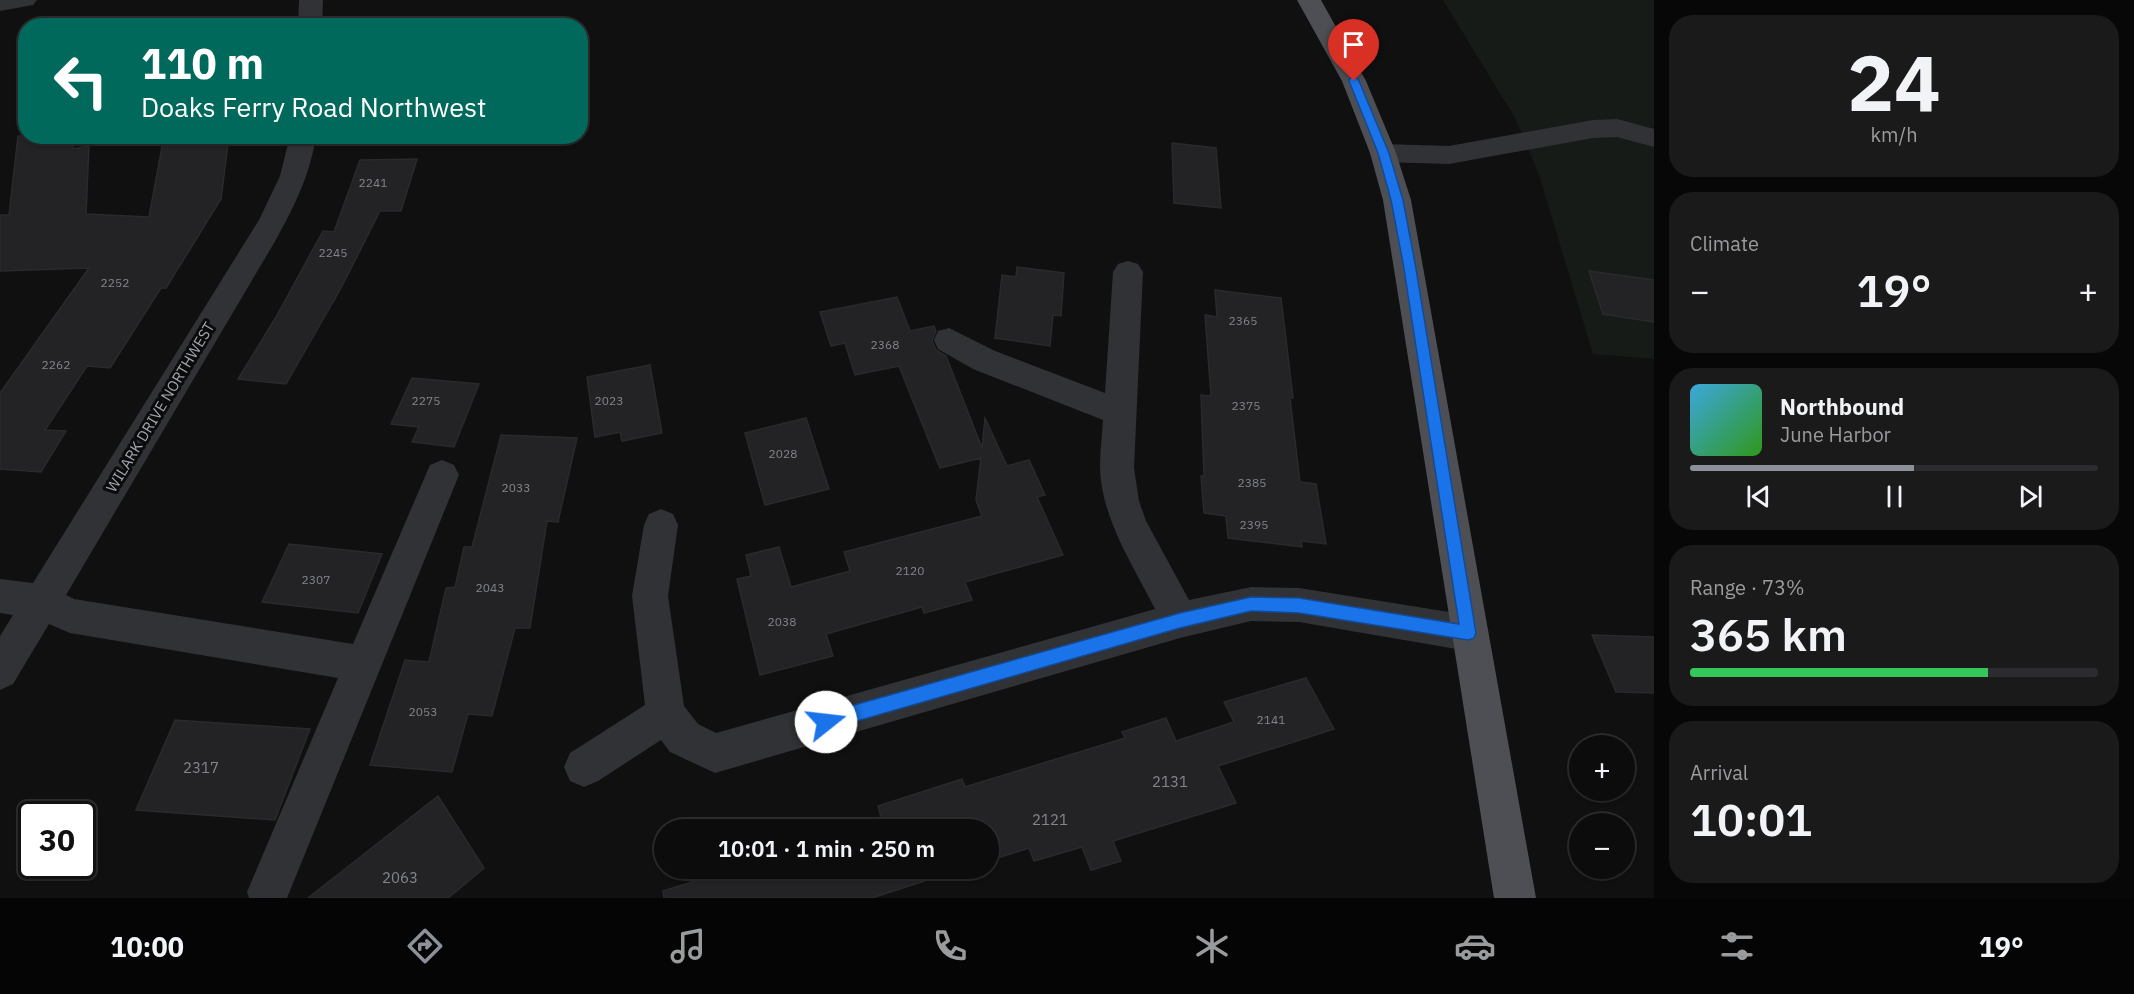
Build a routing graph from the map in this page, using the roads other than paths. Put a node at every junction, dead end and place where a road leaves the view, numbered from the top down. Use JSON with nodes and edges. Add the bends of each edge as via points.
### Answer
{"nodes":[{"id":1,"x":25,"y":0,"type":"edge"},
{"id":2,"x":311,"y":0,"type":"edge"},
{"id":3,"x":1309,"y":0,"type":"edge"},
{"id":4,"x":0,"y":4,"type":"edge"},
{"id":5,"x":310,"y":18,"type":"edge"},
{"id":6,"x":1654,"y":138,"type":"edge"},
{"id":7,"x":302,"y":144,"type":"edge"},
{"id":8,"x":1383,"y":153,"type":"junction"},
{"id":9,"x":1128,"y":272,"type":"dead end"},
{"id":10,"x":949,"y":340,"type":"dead end"},
{"id":11,"x":1119,"y":413,"type":"junction"},
{"id":12,"x":442,"y":475,"type":"dead end"},
{"id":13,"x":661,"y":525,"type":"dead end"},
{"id":14,"x":0,"y":596,"type":"edge"},
{"id":15,"x":43,"y":602,"type":"junction"},
{"id":16,"x":1180,"y":620,"type":"junction"},
{"id":17,"x":1468,"y":633,"type":"junction"},
{"id":18,"x":363,"y":664,"type":"junction"},
{"id":19,"x":0,"y":671,"type":"edge"},
{"id":20,"x":666,"y":714,"type":"junction"},
{"id":21,"x":584,"y":767,"type":"dead end"},
{"id":22,"x":268,"y":891,"type":"dead end"},
{"id":23,"x":1515,"y":898,"type":"edge"}],
"edges":[{"from":1,"to":4,"type":"street"},
{"from":2,"to":5,"type":"street"},
{"from":3,"to":8,"type":"main road","via":[[1354,81]]},
{"from":6,"to":8,"type":"street","via":[[1617,128],[1593,129],[1449,155]]},
{"from":7,"to":15,"type":"street","name":"WILARK DRIVE NORTHWEST","via":[[287,194]]},
{"from":8,"to":17,"type":"main road","via":[[1409,263]]},
{"from":9,"to":11,"type":"street"},
{"from":10,"to":11,"type":"street","via":[[984,360]]},
{"from":11,"to":16,"type":"street","via":[[1117,468],[1122,501]]},
{"from":12,"to":18,"type":"street"},
{"from":13,"to":20,"type":"street","via":[[650,596]]},
{"from":14,"to":15,"type":"street"},
{"from":15,"to":18,"type":"street","via":[[70,616]]},
{"from":15,"to":19,"type":"street","name":"WILARK DRIVE NORTHWEST"},
{"from":16,"to":17,"type":"street","via":[[1251,604],[1299,605]]},
{"from":16,"to":20,"type":"street","via":[[715,753],[684,738]]},
{"from":17,"to":23,"type":"main road"},
{"from":18,"to":22,"type":"street"},
{"from":20,"to":21,"type":"street"}]}
